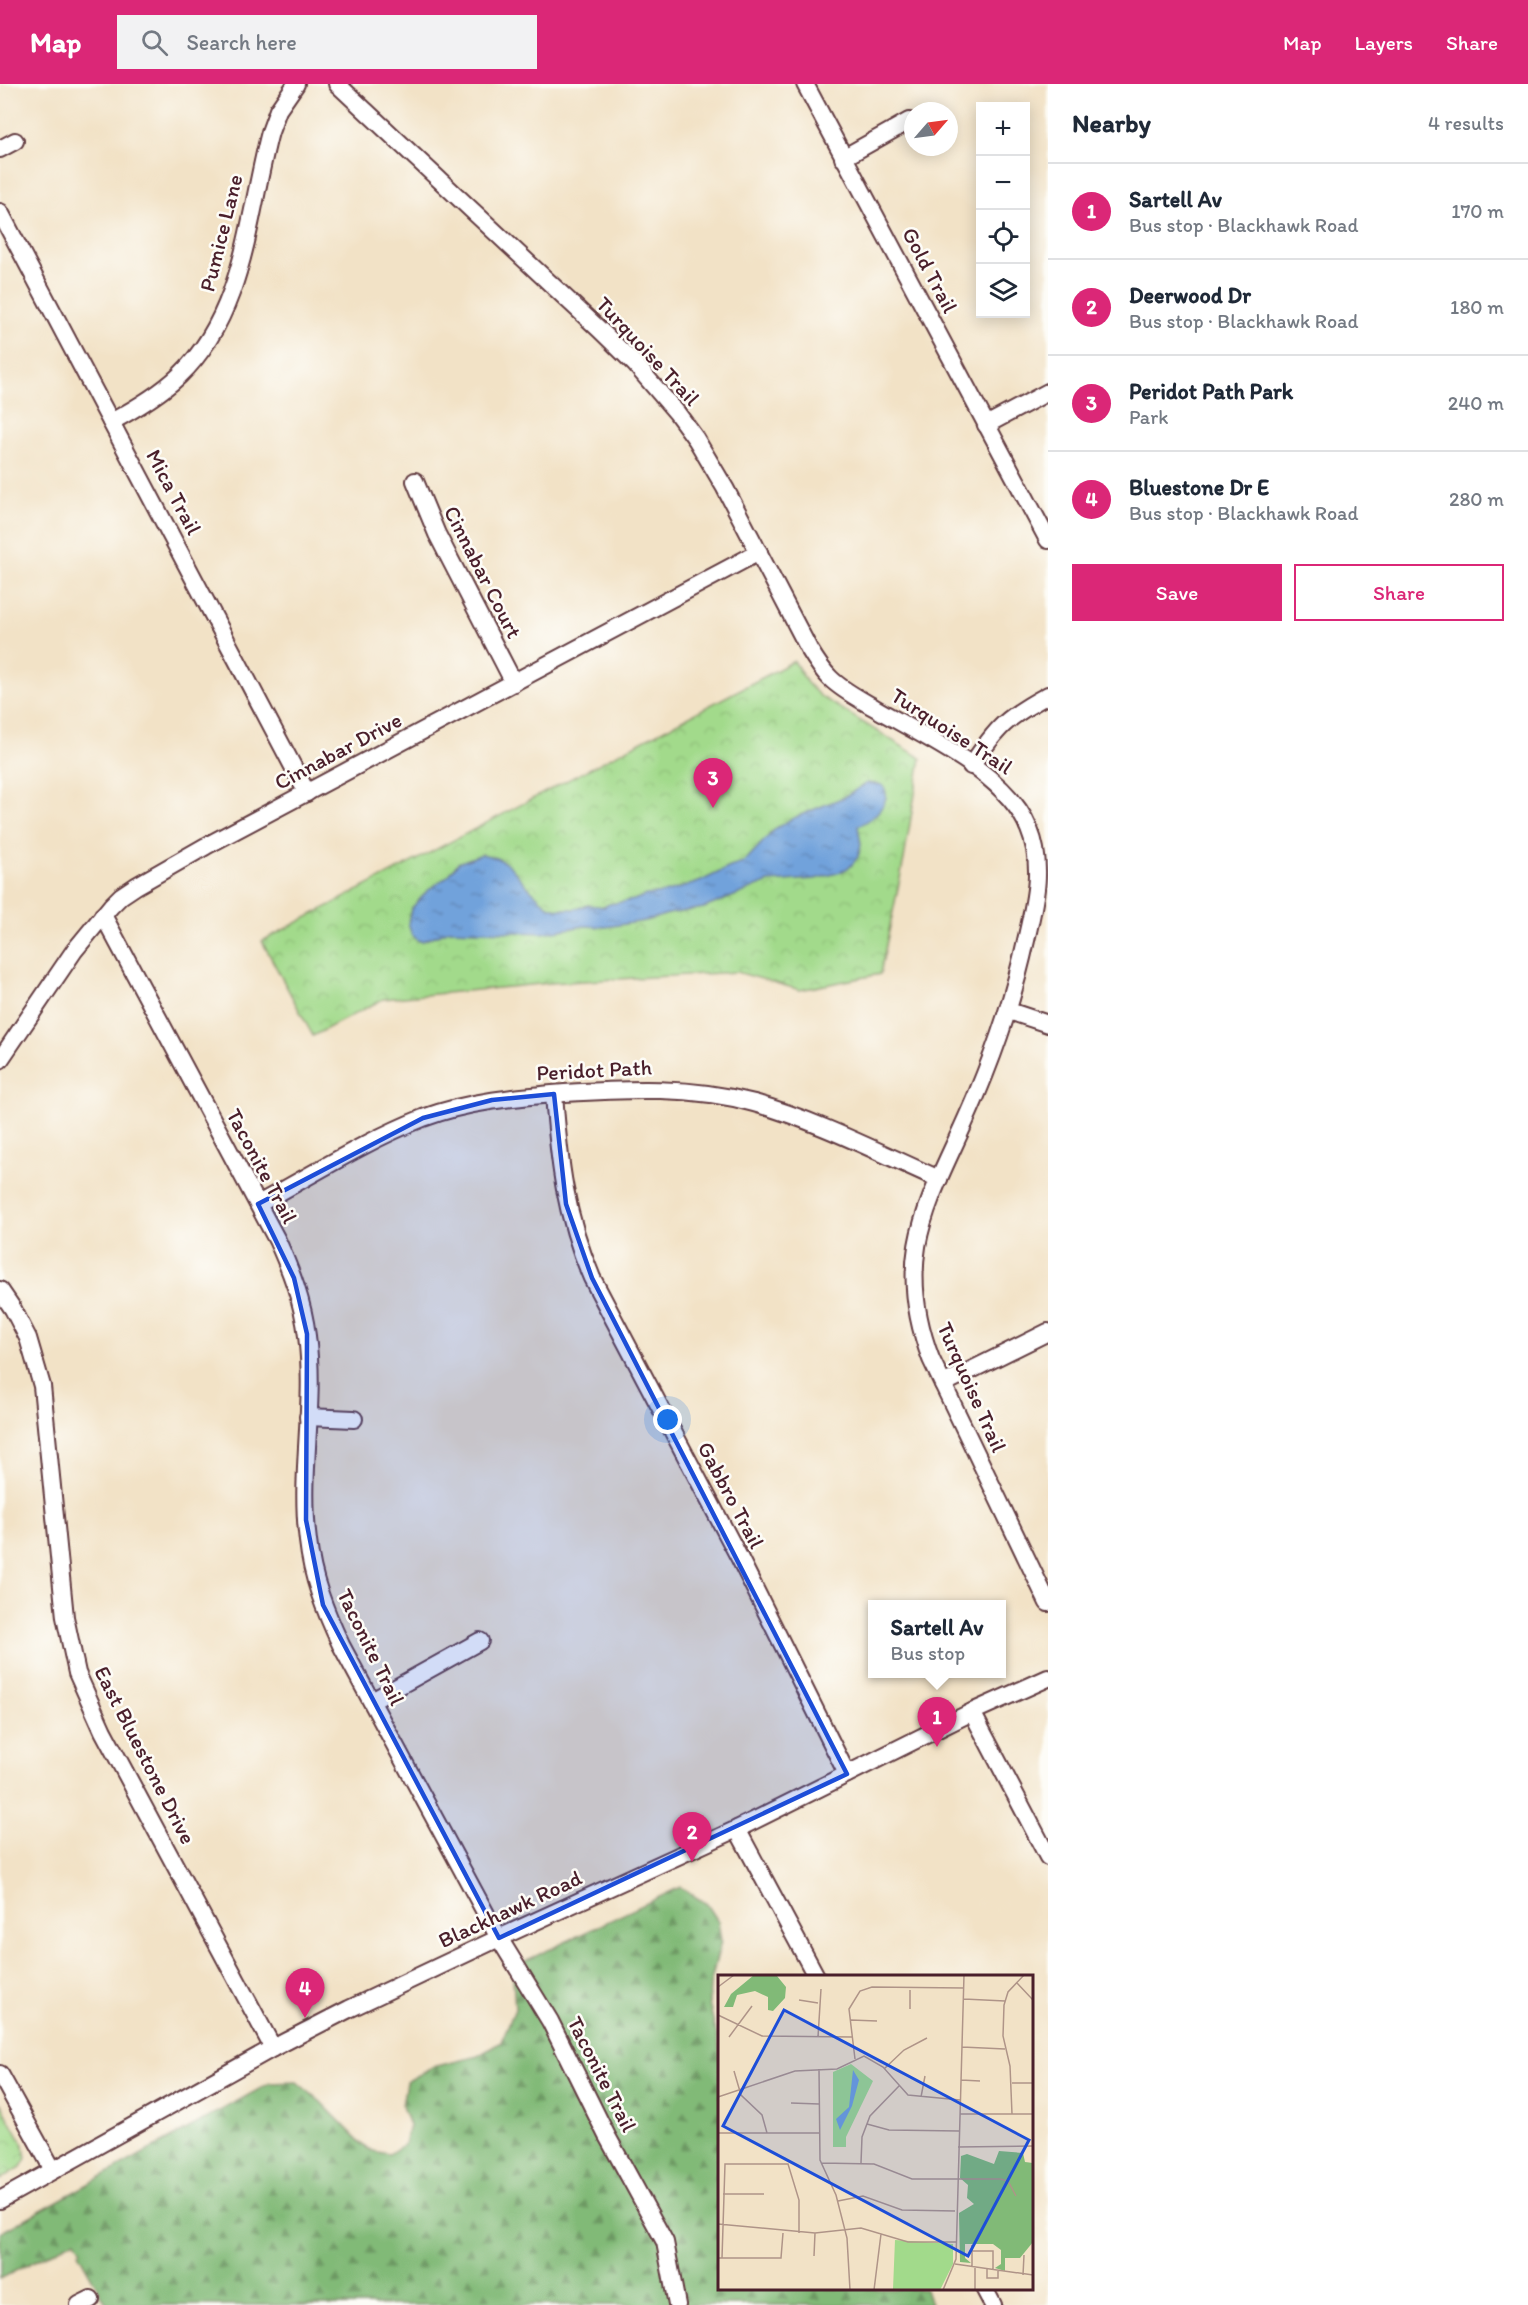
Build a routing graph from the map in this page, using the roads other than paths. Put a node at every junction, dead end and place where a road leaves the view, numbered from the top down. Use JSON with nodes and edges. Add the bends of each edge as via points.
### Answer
{"nodes":[{"id":1,"x":296,"y":84,"type":"edge"},
{"id":2,"x":337,"y":84,"type":"edge"},
{"id":3,"x":805,"y":84,"type":"edge"},
{"id":4,"x":904,"y":124,"type":"edge"},
{"id":5,"x":15,"y":141,"type":"dead end"},
{"id":6,"x":0,"y":149,"type":"edge"},
{"id":7,"x":843,"y":158,"type":"junction"},
{"id":8,"x":0,"y":212,"type":"edge"},
{"id":9,"x":1048,"y":392,"type":"edge"},
{"id":10,"x":111,"y":422,"type":"junction"},
{"id":11,"x":986,"y":425,"type":"junction"},
{"id":12,"x":415,"y":481,"type":"dead end"},
{"id":13,"x":1048,"y":540,"type":"edge"},
{"id":14,"x":759,"y":552,"type":"junction"},
{"id":15,"x":514,"y":683,"type":"junction"},
{"id":16,"x":1048,"y":695,"type":"edge"},
{"id":17,"x":971,"y":765,"type":"junction"},
{"id":18,"x":307,"y":794,"type":"junction"},
{"id":19,"x":103,"y":915,"type":"junction"},
{"id":20,"x":1009,"y":1011,"type":"junction"},
{"id":21,"x":1048,"y":1024,"type":"edge"},
{"id":22,"x":0,"y":1060,"type":"edge"},
{"id":23,"x":554,"y":1094,"type":"junction"},
{"id":24,"x":939,"y":1179,"type":"junction"},
{"id":25,"x":258,"y":1204,"type":"junction"},
{"id":26,"x":0,"y":1290,"type":"edge"},
{"id":27,"x":1048,"y":1332,"type":"edge"},
{"id":28,"x":943,"y":1384,"type":"junction"},
{"id":29,"x":308,"y":1417,"type":"junction"},
{"id":30,"x":354,"y":1419,"type":"dead end"},
{"id":31,"x":1048,"y":1603,"type":"edge"},
{"id":32,"x":480,"y":1641,"type":"dead end"},
{"id":33,"x":1048,"y":1677,"type":"edge"},
{"id":34,"x":372,"y":1701,"type":"junction"},
{"id":35,"x":972,"y":1712,"type":"junction"},
{"id":36,"x":847,"y":1774,"type":"junction"},
{"id":37,"x":737,"y":1829,"type":"junction"},
{"id":38,"x":1048,"y":1857,"type":"edge"},
{"id":39,"x":499,"y":1938,"type":"junction"},
{"id":40,"x":815,"y":1975,"type":"edge"},
{"id":41,"x":273,"y":2048,"type":"junction"},
{"id":42,"x":0,"y":2074,"type":"edge"},
{"id":43,"x":53,"y":2170,"type":"junction"},
{"id":44,"x":0,"y":2199,"type":"edge"},
{"id":45,"x":985,"y":2290,"type":"edge"},
{"id":46,"x":677,"y":2305,"type":"edge"},
{"id":47,"x":993,"y":2305,"type":"edge"}],
"edges":[{"from":1,"to":10,"type":"street","name":"Pumice Lane","via":[[272,126],[236,282],[220,321],[179,377]]},
{"from":2,"to":14,"type":"street","name":"Turquoise Trail","via":[[635,364],[696,439]]},
{"from":3,"to":7,"type":"street","name":"Gold Trail"},
{"from":4,"to":7,"type":"street"},
{"from":5,"to":6,"type":"street"},
{"from":7,"to":11,"type":"street","name":"Gold Trail"},
{"from":8,"to":10,"type":"street","name":"Mica Trail"},
{"from":9,"to":11,"type":"street"},
{"from":10,"to":18,"type":"street","name":"Mica Trail"},
{"from":11,"to":13,"type":"street","name":"Gold Trail"},
{"from":12,"to":15,"type":"street","name":"Cinnabar Court","via":[[436,534]]},
{"from":14,"to":15,"type":"street","name":"Cinnabar Drive"},
{"from":14,"to":17,"type":"street","name":"Turquoise Trail","via":[[809,649],[831,679]]},
{"from":15,"to":18,"type":"street","name":"Cinnabar Drive"},
{"from":16,"to":17,"type":"street","via":[[1001,725]]},
{"from":17,"to":20,"type":"street","name":"Turquoise Trail","via":[[996,782],[1016,803],[1030,830],[1036,854],[1035,904]]},
{"from":18,"to":19,"type":"street","name":"Cinnabar Drive","via":[[150,877],[121,896]]},
{"from":19,"to":22,"type":"street","name":"Cinnabar Drive"},
{"from":19,"to":25,"type":"street","name":"Taconite Trail"},
{"from":20,"to":21,"type":"street"},
{"from":20,"to":24,"type":"street","name":"Turquoise Trail"},
{"from":23,"to":24,"type":"street","name":"Peridot Path","via":[[664,1090],[733,1098],[797,1116]]},
{"from":23,"to":25,"type":"street","name":"Peridot Path","via":[[492,1100],[423,1118]]},
{"from":23,"to":36,"type":"street","name":"Gabbro Trail","via":[[566,1204],[592,1278]]},
{"from":24,"to":28,"type":"street","name":"Turquoise Trail","via":[[919,1228],[913,1281],[918,1321]]},
{"from":25,"to":29,"type":"street","name":"Taconite Trail","via":[[286,1259],[302,1305],[309,1353]]},
{"from":26,"to":41,"type":"street","name":"East Bluestone Drive","via":[[28,1338],[42,1386],[64,1617],[77,1673],[103,1731]]},
{"from":27,"to":28,"type":"street"},
{"from":28,"to":31,"type":"street","name":"Turquoise Trail"},
{"from":29,"to":30,"type":"street"},
{"from":29,"to":34,"type":"street","name":"Taconite Trail","via":[[306,1520],[313,1570],[329,1621]]},
{"from":32,"to":34,"type":"street"},
{"from":33,"to":35,"type":"street","name":"Blackhawk Road"},
{"from":34,"to":39,"type":"street","name":"Taconite Trail"},
{"from":35,"to":36,"type":"street","name":"Blackhawk Road"},
{"from":35,"to":38,"type":"street"},
{"from":36,"to":37,"type":"street","name":"Blackhawk Road"},
{"from":37,"to":39,"type":"street","name":"Blackhawk Road"},
{"from":37,"to":40,"type":"street"},
{"from":39,"to":41,"type":"street","name":"Blackhawk Road"},
{"from":39,"to":46,"type":"street","name":"Taconite Trail","via":[[550,2021],[665,2242]]},
{"from":41,"to":43,"type":"street","name":"Blackhawk Road"},
{"from":42,"to":43,"type":"street"},
{"from":43,"to":44,"type":"street","name":"Blackhawk Road"},
{"from":45,"to":47,"type":"street"}]}
